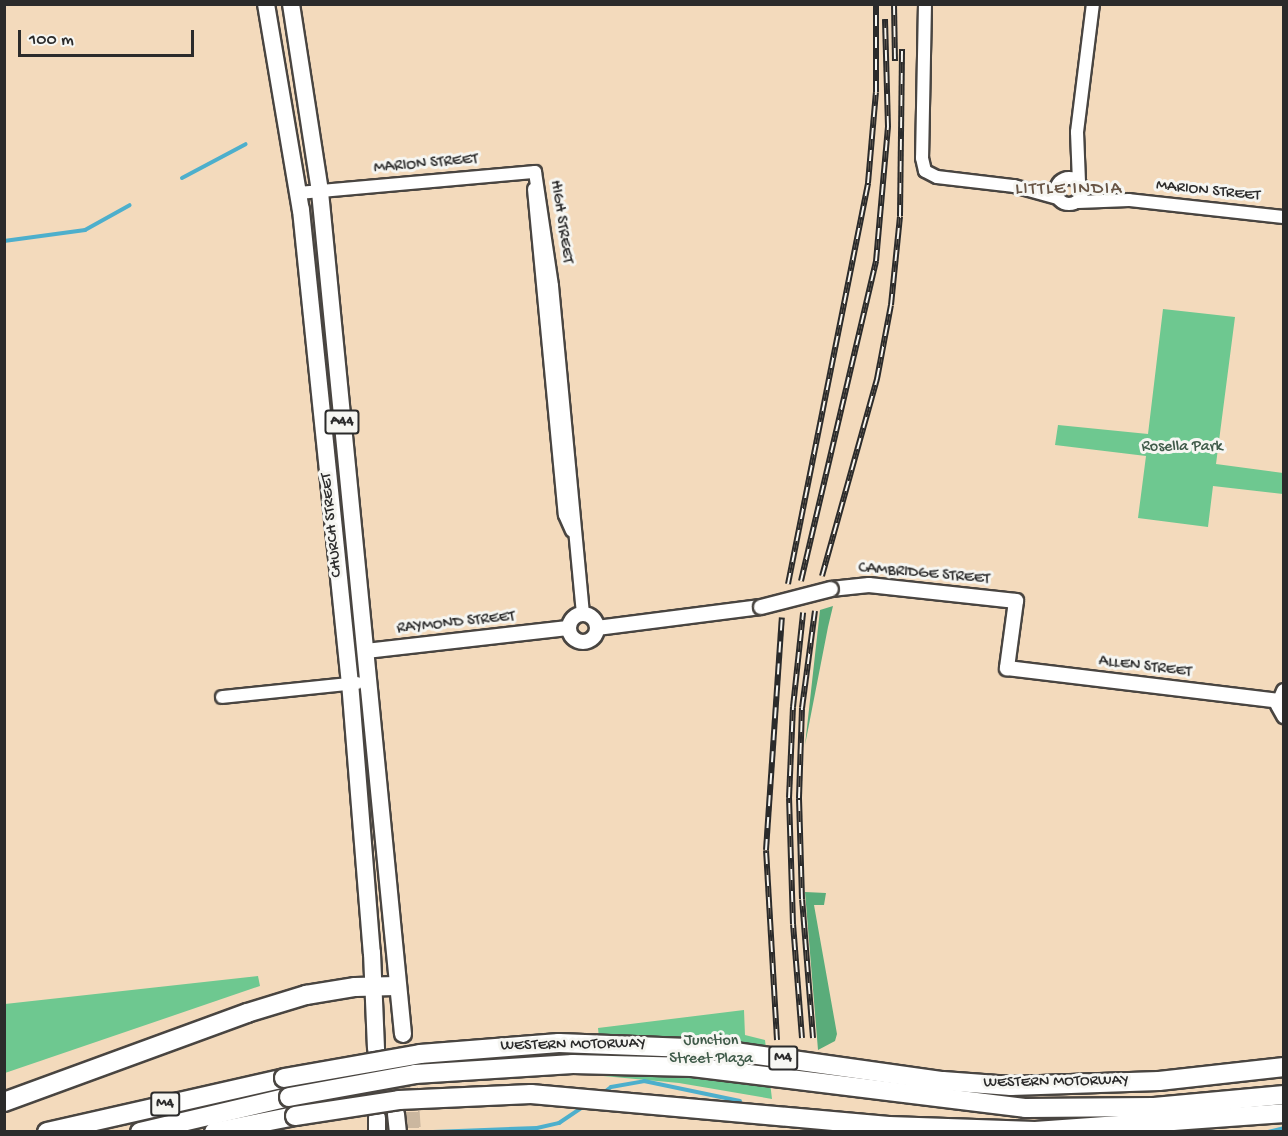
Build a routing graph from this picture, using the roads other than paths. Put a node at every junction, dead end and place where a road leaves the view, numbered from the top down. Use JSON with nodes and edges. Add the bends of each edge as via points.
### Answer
{"nodes":[{"id":1,"x":266,"y":4,"type":"edge"},
{"id":2,"x":291,"y":4,"type":"edge"},
{"id":3,"x":925,"y":4,"type":"edge"},
{"id":4,"x":1093,"y":4,"type":"edge"},
{"id":5,"x":1077,"y":132,"type":"junction"},
{"id":6,"x":535,"y":172,"type":"joint"},
{"id":7,"x":1061,"y":182,"type":"junction"},
{"id":8,"x":1081,"y":185,"type":"junction"},
{"id":9,"x":1014,"y":186,"type":"junction"},
{"id":10,"x":320,"y":192,"type":"junction"},
{"id":11,"x":299,"y":193,"type":"junction"},
{"id":12,"x":1058,"y":198,"type":"junction"},
{"id":13,"x":1129,"y":200,"type":"junction"},
{"id":14,"x":1078,"y":202,"type":"junction"},
{"id":15,"x":1284,"y":216,"type":"edge"},
{"id":16,"x":583,"y":614,"type":"junction"},
{"id":17,"x":568,"y":628,"type":"junction"},
{"id":18,"x":597,"y":628,"type":"junction"},
{"id":19,"x":366,"y":651,"type":"junction"},
{"id":20,"x":348,"y":658,"type":"junction"},
{"id":21,"x":1007,"y":668,"type":"joint"},
{"id":22,"x":343,"y":683,"type":"junction"},
{"id":23,"x":371,"y":693,"type":"junction"},
{"id":24,"x":1281,"y":696,"type":"edge"},
{"id":25,"x":222,"y":697,"type":"dead end"},
{"id":26,"x":1284,"y":716,"type":"edge"},
{"id":27,"x":375,"y":986,"type":"junction"},
{"id":28,"x":396,"y":986,"type":"junction"},
{"id":29,"x":403,"y":1034,"type":"tunnel mouth"},
{"id":30,"x":375,"y":1049,"type":"dead end"},
{"id":31,"x":1284,"y":1067,"type":"edge"},
{"id":32,"x":1284,"y":1095,"type":"edge"},
{"id":33,"x":4,"y":1102,"type":"edge"},
{"id":34,"x":1284,"y":1113,"type":"edge"},
{"id":35,"x":396,"y":1114,"type":"tunnel mouth"},
{"id":36,"x":47,"y":1131,"type":"edge"},
{"id":37,"x":141,"y":1131,"type":"edge"},
{"id":38,"x":214,"y":1131,"type":"edge"},
{"id":39,"x":398,"y":1131,"type":"edge"}],
"edges":[{"from":1,"to":11,"type":"highway","name":"CHURCH STREET","number":"A44"},
{"from":2,"to":10,"type":"highway","name":"CHURCH STREET","number":"A44"},
{"from":3,"to":9,"type":"street","via":[[925,171],[937,177]]},
{"from":4,"to":5,"type":"street"},
{"from":5,"to":7,"type":"street"},
{"from":5,"to":8,"type":"street"},
{"from":6,"to":10,"type":"street","name":"MARION STREET"},
{"from":6,"to":16,"type":"street","name":"HIGH STREET","via":[[534,207],[561,481],[565,515],[573,535]]},
{"from":7,"to":8,"type":"street","name":"MARION STREET"},
{"from":7,"to":9,"type":"street"},
{"from":7,"to":12,"type":"street"},
{"from":8,"to":13,"type":"street","name":"MARION STREET"},
{"from":8,"to":14,"type":"street"},
{"from":9,"to":12,"type":"street"},
{"from":10,"to":11,"type":"street","name":"MARION STREET"},
{"from":10,"to":19,"type":"highway","name":"CHURCH STREET","number":"A44"},
{"from":11,"to":20,"type":"highway","name":"CHURCH STREET","number":"A44"},
{"from":12,"to":14,"type":"street","name":"MARION STREET","via":[[1067,205]]},
{"from":13,"to":14,"type":"street","name":"MARION STREET"},
{"from":13,"to":15,"type":"street","name":"MARION STREET"},
{"from":16,"to":17,"type":"main road","via":[[573,618]]},
{"from":16,"to":18,"type":"main road","via":[[594,620]]},
{"from":17,"to":18,"type":"main road","via":[[572,638],[580,642],[592,639]]},
{"from":17,"to":19,"type":"main road","name":"RAYMOND STREET"},
{"from":18,"to":21,"type":"main road","name":"CAMBRIDGE STREET","bridge":true,"via":[[761,607],[855,585],[1016,601]]},
{"from":19,"to":20,"type":"street","name":"RAYMOND STREET"},
{"from":19,"to":23,"type":"highway","name":"CHURCH STREET","number":"A44"},
{"from":20,"to":22,"type":"highway","name":"CHURCH STREET","number":"A44"},
{"from":21,"to":24,"type":"main road","name":"ALLEN STREET"},
{"from":22,"to":23,"type":"street"},
{"from":22,"to":25,"type":"street"},
{"from":22,"to":27,"type":"highway","name":"CHURCH STREET","number":"A44"},
{"from":23,"to":28,"type":"highway","name":"CHURCH STREET","number":"A44"},
{"from":24,"to":26,"type":"main road"},
{"from":27,"to":28,"type":"highway"},
{"from":27,"to":30,"type":"highway","name":"CHURCH STREET","number":"A44"},
{"from":27,"to":33,"type":"highway","via":[[329,990],[247,1013]]},
{"from":28,"to":29,"type":"highway","name":"CHURCH STREET","number":"A44"},
{"from":31,"to":36,"type":"highway","name":"WESTERN MOTORWAY","number":"M4","bridge":true,"via":[[1159,1081],[1011,1086],[943,1081],[714,1050],[559,1043],[420,1054],[284,1078]]},
{"from":32,"to":37,"type":"highway","name":"WESTERN MOTORWAY","number":"M4","bridge":true,"via":[[1154,1107],[1026,1108],[692,1067],[573,1064],[415,1074],[289,1097]]},
{"from":34,"to":38,"type":"highway","bridge":true,"via":[[1035,1131],[889,1126],[626,1100],[520,1094],[399,1100]]},
{"from":35,"to":39,"type":"highway"}]}
